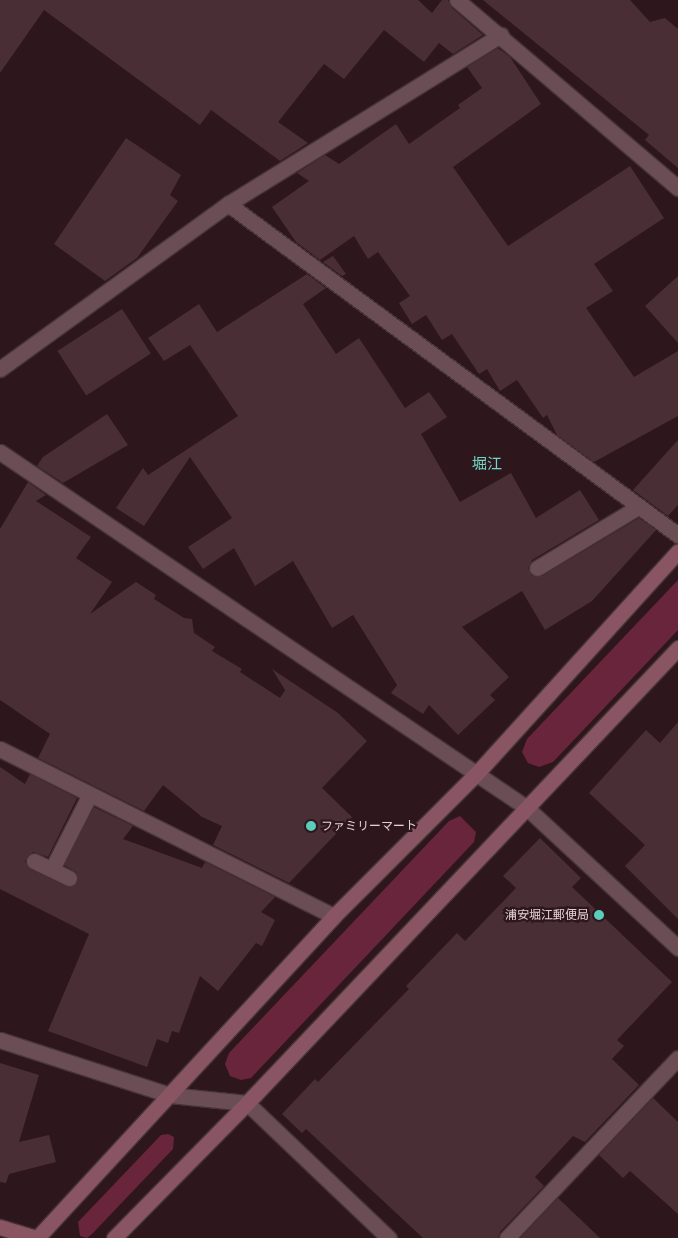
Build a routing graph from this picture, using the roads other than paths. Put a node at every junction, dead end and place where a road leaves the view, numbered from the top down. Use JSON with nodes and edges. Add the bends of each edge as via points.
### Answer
{"nodes":[{"id":1,"x":457,"y":0,"type":"edge"},
{"id":2,"x":501,"y":35,"type":"junction"},
{"id":3,"x":678,"y":188,"type":"edge"},
{"id":4,"x":228,"y":204,"type":"junction"},
{"id":5,"x":0,"y":369,"type":"edge"},
{"id":6,"x":0,"y":452,"type":"edge"},
{"id":7,"x":638,"y":507,"type":"junction"},
{"id":8,"x":678,"y":536,"type":"edge"},
{"id":9,"x":678,"y":551,"type":"edge"},
{"id":10,"x":537,"y":568,"type":"dead end"},
{"id":11,"x":678,"y":648,"type":"edge"},
{"id":12,"x":0,"y":749,"type":"edge"},
{"id":13,"x":477,"y":773,"type":"junction"},
{"id":14,"x":90,"y":794,"type":"junction"},
{"id":15,"x":527,"y":808,"type":"junction"},
{"id":16,"x":34,"y":862,"type":"dead end"},
{"id":17,"x":52,"y":869,"type":"junction"},
{"id":18,"x":69,"y":878,"type":"dead end"},
{"id":19,"x":334,"y":916,"type":"junction"},
{"id":20,"x":678,"y":948,"type":"edge"},
{"id":21,"x":0,"y":1040,"type":"edge"},
{"id":22,"x":678,"y":1058,"type":"edge"},
{"id":23,"x":170,"y":1095,"type":"junction"},
{"id":24,"x":247,"y":1103,"type":"junction"},
{"id":25,"x":0,"y":1227,"type":"edge"},
{"id":26,"x":36,"y":1238,"type":"edge"},
{"id":27,"x":114,"y":1238,"type":"edge"},
{"id":28,"x":389,"y":1238,"type":"edge"},
{"id":29,"x":506,"y":1238,"type":"edge"}],
"edges":[{"from":1,"to":2,"type":"street"},
{"from":2,"to":3,"type":"street"},
{"from":2,"to":4,"type":"street"},
{"from":4,"to":5,"type":"street"},
{"from":4,"to":7,"type":"street"},
{"from":6,"to":13,"type":"street"},
{"from":7,"to":8,"type":"street"},
{"from":7,"to":10,"type":"street"},
{"from":9,"to":13,"type":"street"},
{"from":11,"to":15,"type":"street"},
{"from":12,"to":14,"type":"street"},
{"from":13,"to":15,"type":"street"},
{"from":13,"to":19,"type":"street"},
{"from":14,"to":17,"type":"street"},
{"from":14,"to":19,"type":"street"},
{"from":15,"to":20,"type":"street"},
{"from":15,"to":24,"type":"street"},
{"from":16,"to":17,"type":"street"},
{"from":17,"to":18,"type":"street"},
{"from":19,"to":23,"type":"street"},
{"from":21,"to":23,"type":"street"},
{"from":22,"to":29,"type":"street"},
{"from":23,"to":24,"type":"street"},
{"from":23,"to":26,"type":"street"},
{"from":24,"to":27,"type":"street"},
{"from":24,"to":28,"type":"street"},
{"from":25,"to":26,"type":"street"}]}
